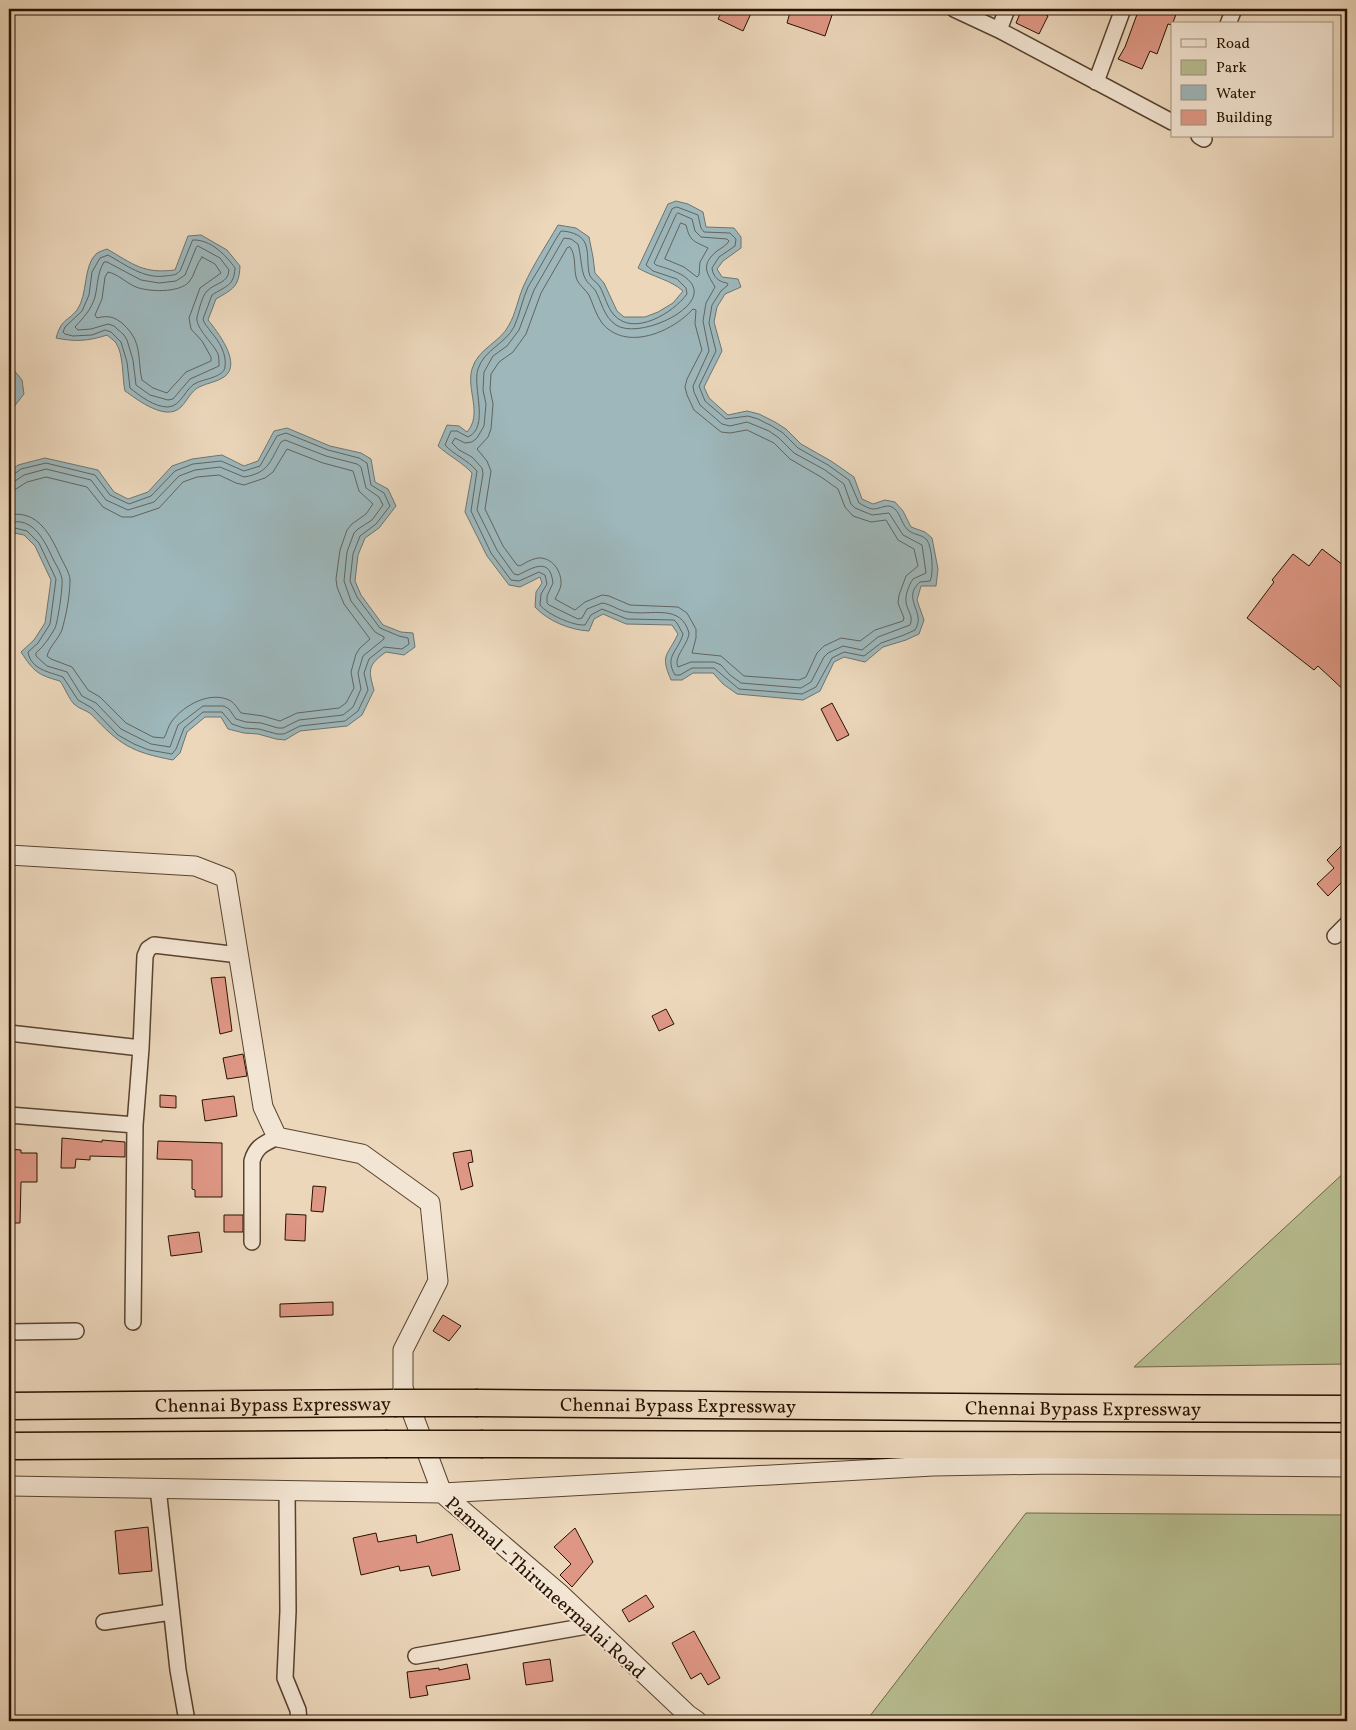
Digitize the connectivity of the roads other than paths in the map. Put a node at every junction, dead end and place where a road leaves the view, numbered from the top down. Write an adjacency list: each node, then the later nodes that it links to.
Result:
1 (954, 9): 6 (street)
2 (1007, 9): 6 (street)
3 (1123, 9): 7 (street)
4 (1234, 9): 5 (street)
5 (1229, 22)
6 (999, 30): 7 (street)
7 (1096, 82): 8 (street)
8 (1171, 121)
9 (9, 856): 12 (street)
10 (1347, 924): 11 (street)
11 (1335, 936)
12 (239, 955): 14 (street); 17 (street)
13 (9, 1033): 14 (street)
14 (141, 1048): 16 (street)
15 (9, 1115): 16 (street)
16 (135, 1125): 19 (street)
17 (277, 1137): 18 (street); 32 (street, Pammal - Thiruneermalai Road)
18 (252, 1242)
19 (133, 1322)
20 (76, 1331): 21 (street)
21 (9, 1332)
22 (9, 1406): 23 (highway, Chennai Bypass Expressway, bridge)
23 (1347, 1409)
24 (9, 1446): 27 (highway, Chennai Bypass Expressway, bridge)
25 (1347, 1446): 26 (highway, Chennai Bypass Expressway)
26 (1059, 1455): 27 (highway, Chennai Bypass Expressway); 28 (street)
27 (935, 1456): 32 (street)
28 (1347, 1467)
29 (9, 1486): 30 (street)
30 (158, 1488): 31 (street); 33 (street)
31 (287, 1491): 32 (street); 38 (street)
32 (442, 1493): 35 (street, Pammal - Thiruneermalai Road)
33 (171, 1612): 34 (street); 37 (street)
34 (104, 1622)
35 (593, 1625): 36 (street); 39 (street, Pammal - Thiruneermalai Road)
36 (416, 1656)
37 (187, 1721)
38 (299, 1721)
39 (697, 1721)

